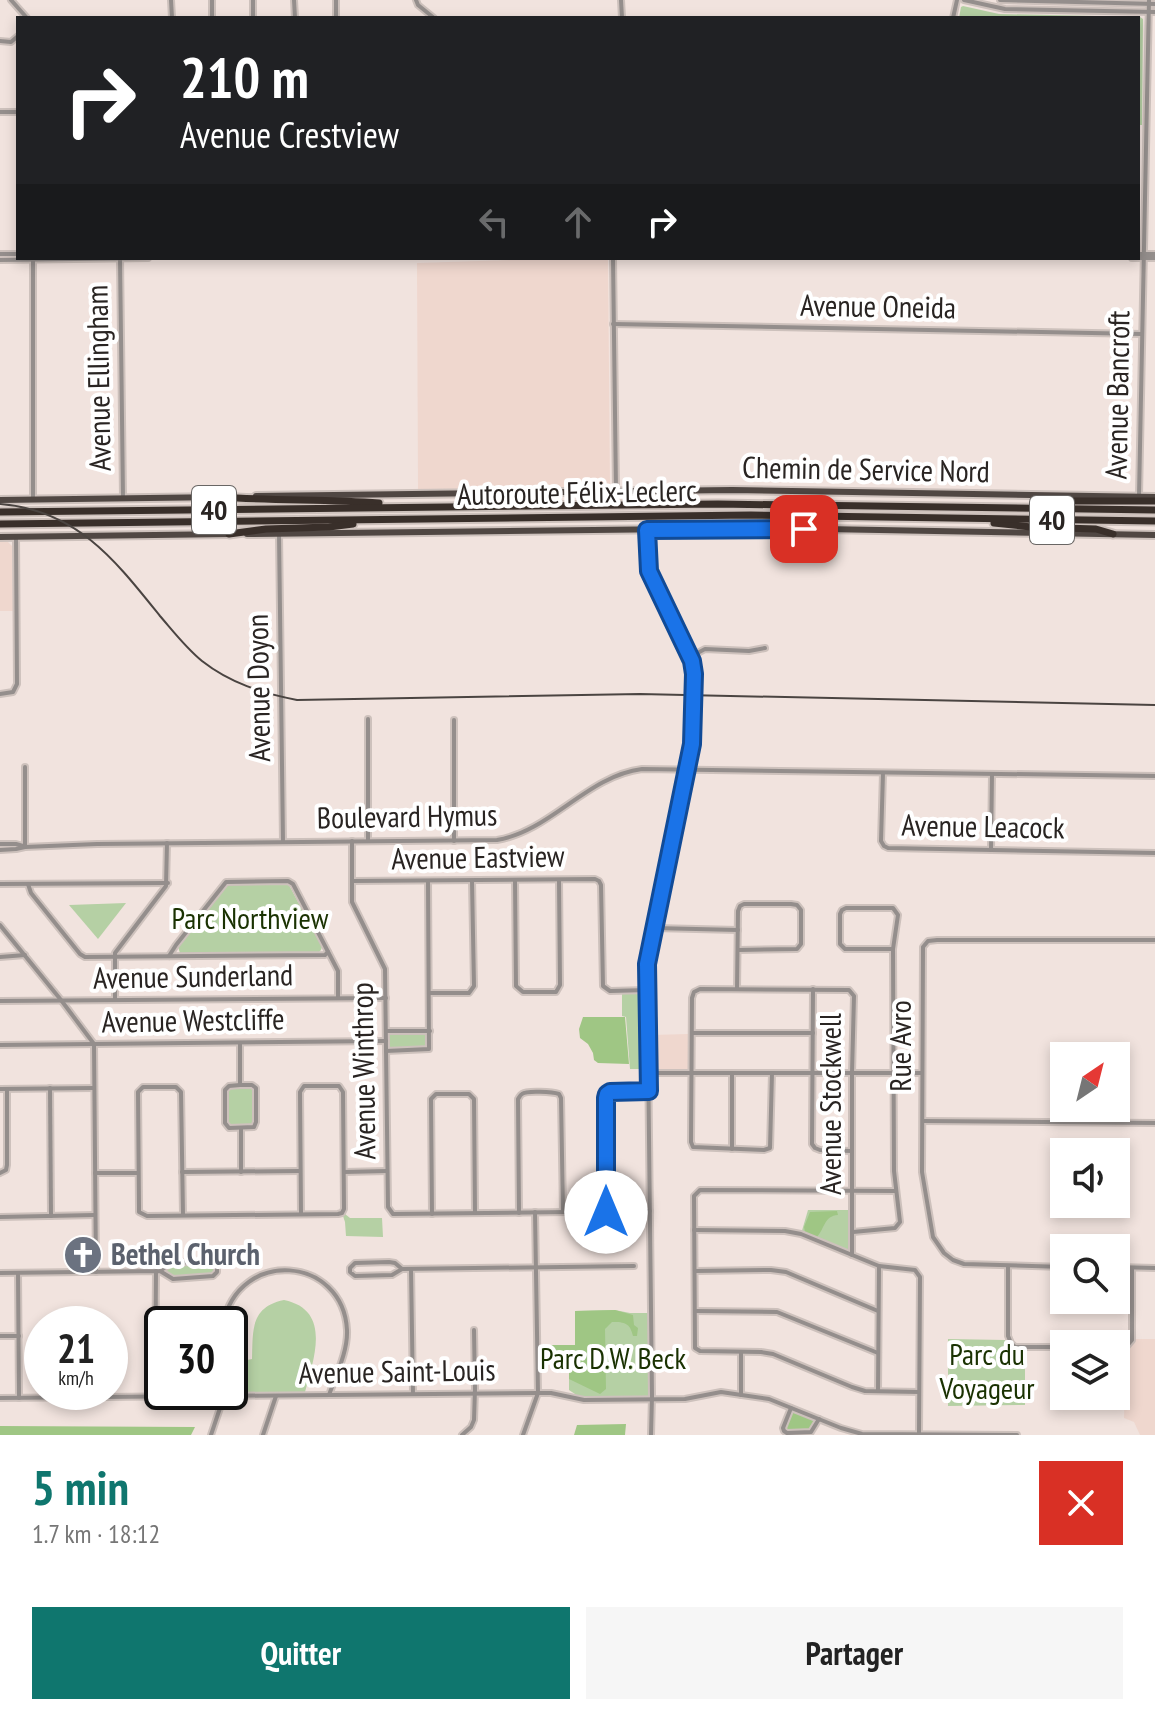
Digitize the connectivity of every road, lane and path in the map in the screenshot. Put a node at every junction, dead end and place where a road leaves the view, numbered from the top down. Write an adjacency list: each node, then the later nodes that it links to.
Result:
1 (11, 0): 7 (street)
2 (416, 0): 8 (street)
3 (964, 0): 6 (street)
4 (1000, 0): 5 (street)
5 (1151, 3): 6 (street, Avenue Bancroft)
6 (1152, 12): 9 (street, Avenue Bancroft)
7 (25, 16)
8 (426, 16)
9 (1142, 255): 10 (street); 15 (street, Avenue Bancroft)
10 (1155, 256)
11 (33, 260): 20 (street)
12 (120, 260): 19 (street, Avenue Ellingham)
13 (613, 260): 14 (street)
14 (613, 324): 15 (street, Avenue Oneida); 16 (street)
15 (1142, 334): 17 (street, Avenue Bancroft)
16 (616, 491): 17 (main road, Chemin de Service Nord); 18 (main road, Chemin de Service Nord)
17 (1139, 496): 21 (main road, Chemin de Service Nord)
18 (222, 497): 19 (main road, Chemin de Service Nord); 23 (highway)
19 (123, 498): 20 (main road, Chemin de Service Nord)
20 (33, 499): 22 (main road, Chemin de Service Nord)
21 (1155, 499): 24 (highway)
22 (0, 500)
23 (428, 507): 24 (highway, Autoroute Félix-Leclerc / 40); 26 (highway, Autoroute Félix-Leclerc / 40)
24 (994, 507): 25 (highway, Autoroute Félix-Leclerc / 40)
25 (1155, 510)
26 (0, 512)
27 (948, 518): 28 (highway, Autoroute Félix-Leclerc / 40); 29 (highway, Autoroute Félix-Leclerc / 40); 34 (highway)
28 (391, 519): 30 (highway, Autoroute Félix-Leclerc / 40); 32 (highway)
29 (1155, 521)
30 (0, 524)
31 (647, 530): 33 (main road); 34 (main road); 39 (street)
32 (229, 534): 33 (main road); 36 (main road)
33 (279, 534): 51 (street, Avenue Doyon)
34 (1113, 534): 35 (main road)
35 (1155, 535)
36 (16, 536): 37 (main road); 40 (street)
37 (0, 537)
38 (765, 648): 39 (street)
39 (690, 657): 44 (street)
40 (0, 694)
41 (368, 719): 49 (street)
42 (454, 720): 50 (street)
43 (25, 767): 54 (street)
44 (687, 769): 45 (street, Boulevard Hymus); 50 (street, Boulevard Hymus); 66 (street)
45 (883, 772): 46 (street, Boulevard Hymus); 55 (street, Avenue Leacock)
46 (992, 774): 47 (street, Boulevard Hymus); 55 (street)
47 (1155, 776)
48 (352, 841): 49 (street, Boulevard Hymus); 51 (street, Boulevard Hymus); 59 (street, Avenue Winthrop)
49 (368, 841): 50 (street, Boulevard Hymus)
50 (454, 841)
51 (283, 842): 52 (street, Boulevard Hymus)
52 (167, 843): 54 (street, Boulevard Hymus); 62 (street)
53 (0, 847): 54 (street, Boulevard Hymus)
54 (25, 847)
55 (991, 850): 56 (street, Avenue Leacock)
56 (1155, 853)
57 (559, 879): 58 (street, Avenue Eastview); 58 (street); 78 (street, Avenue Eastview)
58 (515, 880): 61 (street, Avenue Eastview)
59 (352, 881): 60 (street, Avenue Eastview); 81 (street, Avenue Winthrop)
60 (428, 881): 61 (street, Avenue Eastview); 79 (street)
61 (472, 881): 79 (street)
62 (168, 883): 64 (street); 73 (street)
63 (0, 884): 64 (street)
64 (28, 884): 73 (street)
65 (0, 925): 72 (street)
66 (654, 928): 67 (street); 78 (street)
67 (738, 930): 70 (street); 70 (street)
68 (1155, 940): 99 (street, Rue Avro)
69 (893, 949): 69 (street); 101 (street)
70 (738, 950): 76 (street)
71 (328, 952): 74 (street); 74 (street); 80 (street)
72 (25, 955): 75 (street); 83 (street)
73 (115, 956): 74 (street); 82 (street)
74 (169, 956)
75 (0, 957)
76 (737, 989): 77 (street); 87 (street)
77 (813, 989): 88 (street); 98 (street, Avenue Stockwell)
78 (648, 990): 94 (street)
79 (429, 993): 86 (street)
80 (338, 997): 81 (street, Avenue Sunderland); 82 (street, Avenue Sunderland)
81 (386, 998): 85 (street, Avenue Winthrop)
82 (115, 999): 83 (street, Avenue Sunderland)
83 (61, 1000): 84 (street, Avenue Sunderland); 91 (street)
84 (0, 1001)
85 (386, 1031): 86 (street); 89 (street, Avenue Winthrop)
86 (430, 1031): 93 (street)
87 (692, 1033): 88 (street); 95 (street)
88 (813, 1033): 100 (street)
89 (386, 1041): 90 (street, Avenue Westcliffe); 93 (street, Avenue Winthrop)
90 (240, 1043): 91 (street, Avenue Westcliffe); 102 (street)
91 (94, 1044): 92 (street, Avenue Westcliffe); 104 (street)
92 (0, 1045)
93 (386, 1051): 113 (street, Avenue Winthrop)
94 (649, 1073): 95 (street); 106 (street)
95 (692, 1073): 96 (street); 110 (street)
96 (732, 1073): 97 (street); 110 (street)
97 (772, 1073): 100 (street); 110 (street)
98 (852, 1073): 100 (street); 101 (street); 111 (street, Avenue Stockwell)
99 (922, 1073): 101 (street); 107 (street, Rue Avro)
100 (813, 1074): 111 (street)
101 (893, 1074): 121 (street)
102 (240, 1085): 109 (street); 109 (street)
103 (50, 1088): 104 (street); 105 (street); 132 (street)
104 (94, 1088): 118 (street)
105 (3, 1089): 117 (street)
106 (649, 1091): 122 (street); 125 (street)
107 (923, 1121): 108 (street); 140 (street, Rue Avro)
108 (1155, 1123)
109 (241, 1128): 115 (street)
110 (732, 1149)
111 (851, 1151): 120 (street, Avenue Stockwell)
112 (300, 1171): 115 (street); 116 (street); 128 (street)
113 (387, 1171): 116 (street); 129 (street, Avenue Winthrop)
114 (182, 1172): 115 (street); 119 (street); 131 (street)
115 (241, 1172)
116 (344, 1172): 128 (street)
117 (0, 1173)
118 (95, 1173): 119 (street); 130 (street)
119 (138, 1173): 131 (street)
120 (853, 1191): 121 (street); 134 (street); 135 (street, Avenue Stockwell)
121 (896, 1191): 135 (street)
122 (650, 1211): 125 (street); 174 (street)
123 (535, 1212): 124 (street); 127 (street); 139 (street)
124 (563, 1212): 125 (street); 127 (street)
125 (606, 1212)
126 (475, 1213): 127 (street); 129 (street); 129 (street)
127 (519, 1213)
128 (301, 1214): 131 (street)
129 (432, 1214)
130 (95, 1215): 132 (street); 148 (street)
131 (183, 1215)
132 (51, 1216): 133 (street)
133 (0, 1217)
134 (694, 1230): 136 (street); 147 (street)
135 (853, 1232): 136 (street, Avenue Stockwell)
136 (852, 1255): 138 (street)
137 (634, 1266): 139 (street)
138 (879, 1266): 154 (street); 163 (street)
139 (536, 1267): 145 (street); 165 (street)
140 (1008, 1267): 141 (street, Rue Avro); 159 (street)
141 (1050, 1267)
142 (1132, 1268): 143 (street); 158 (street)
143 (1155, 1268)
144 (402, 1269): 144 (street); 145 (street)
145 (411, 1269): 166 (street)
146 (158, 1271): 146 (street); 148 (street); 151 (street)
147 (695, 1271): 153 (street); 154 (street)
148 (96, 1272): 150 (street)
149 (0, 1273): 150 (street)
150 (18, 1273): 157 (street)
151 (157, 1306)
152 (229, 1306): 168 (street)
153 (695, 1311): 160 (street); 161 (street)
154 (878, 1311): 161 (street)
155 (474, 1330): 164 (street)
156 (0, 1336): 157 (street)
157 (19, 1336): 172 (street)
158 (1130, 1342)
159 (1050, 1347)
160 (741, 1352): 162 (street); 169 (street)
161 (878, 1353): 162 (street)
162 (878, 1391): 163 (street)
163 (919, 1392): 178 (street)
164 (474, 1393): 165 (street, Avenue Saint-Louis); 166 (street, Avenue Saint-Louis); 181 (street)
165 (538, 1393): 174 (street, Avenue Saint-Louis); 182 (street)
166 (413, 1394): 168 (street, Avenue Saint-Louis)
167 (248, 1395): 170 (street, Avenue Saint-Louis)
168 (329, 1395): 170 (street, Avenue Saint-Louis)
169 (741, 1395): 174 (street, Avenue Saint-Louis); 175 (street, Avenue Saint-Louis)
170 (276, 1396): 180 (street)
171 (0, 1398): 172 (street, Avenue Saint-Louis)
172 (19, 1398): 173 (street, Avenue Saint-Louis)
173 (24, 1398)
174 (652, 1399): 183 (street)
175 (791, 1408): 177 (street, Avenue Saint-Louis); 177 (street)
176 (219, 1410): 179 (street)
177 (819, 1419): 178 (street, Avenue Saint-Louis)
178 (919, 1434): 184 (street, Avenue Saint-Louis)
179 (211, 1435)
180 (263, 1435)
181 (462, 1435)
182 (523, 1435)
183 (651, 1435)
184 (1017, 1435)

